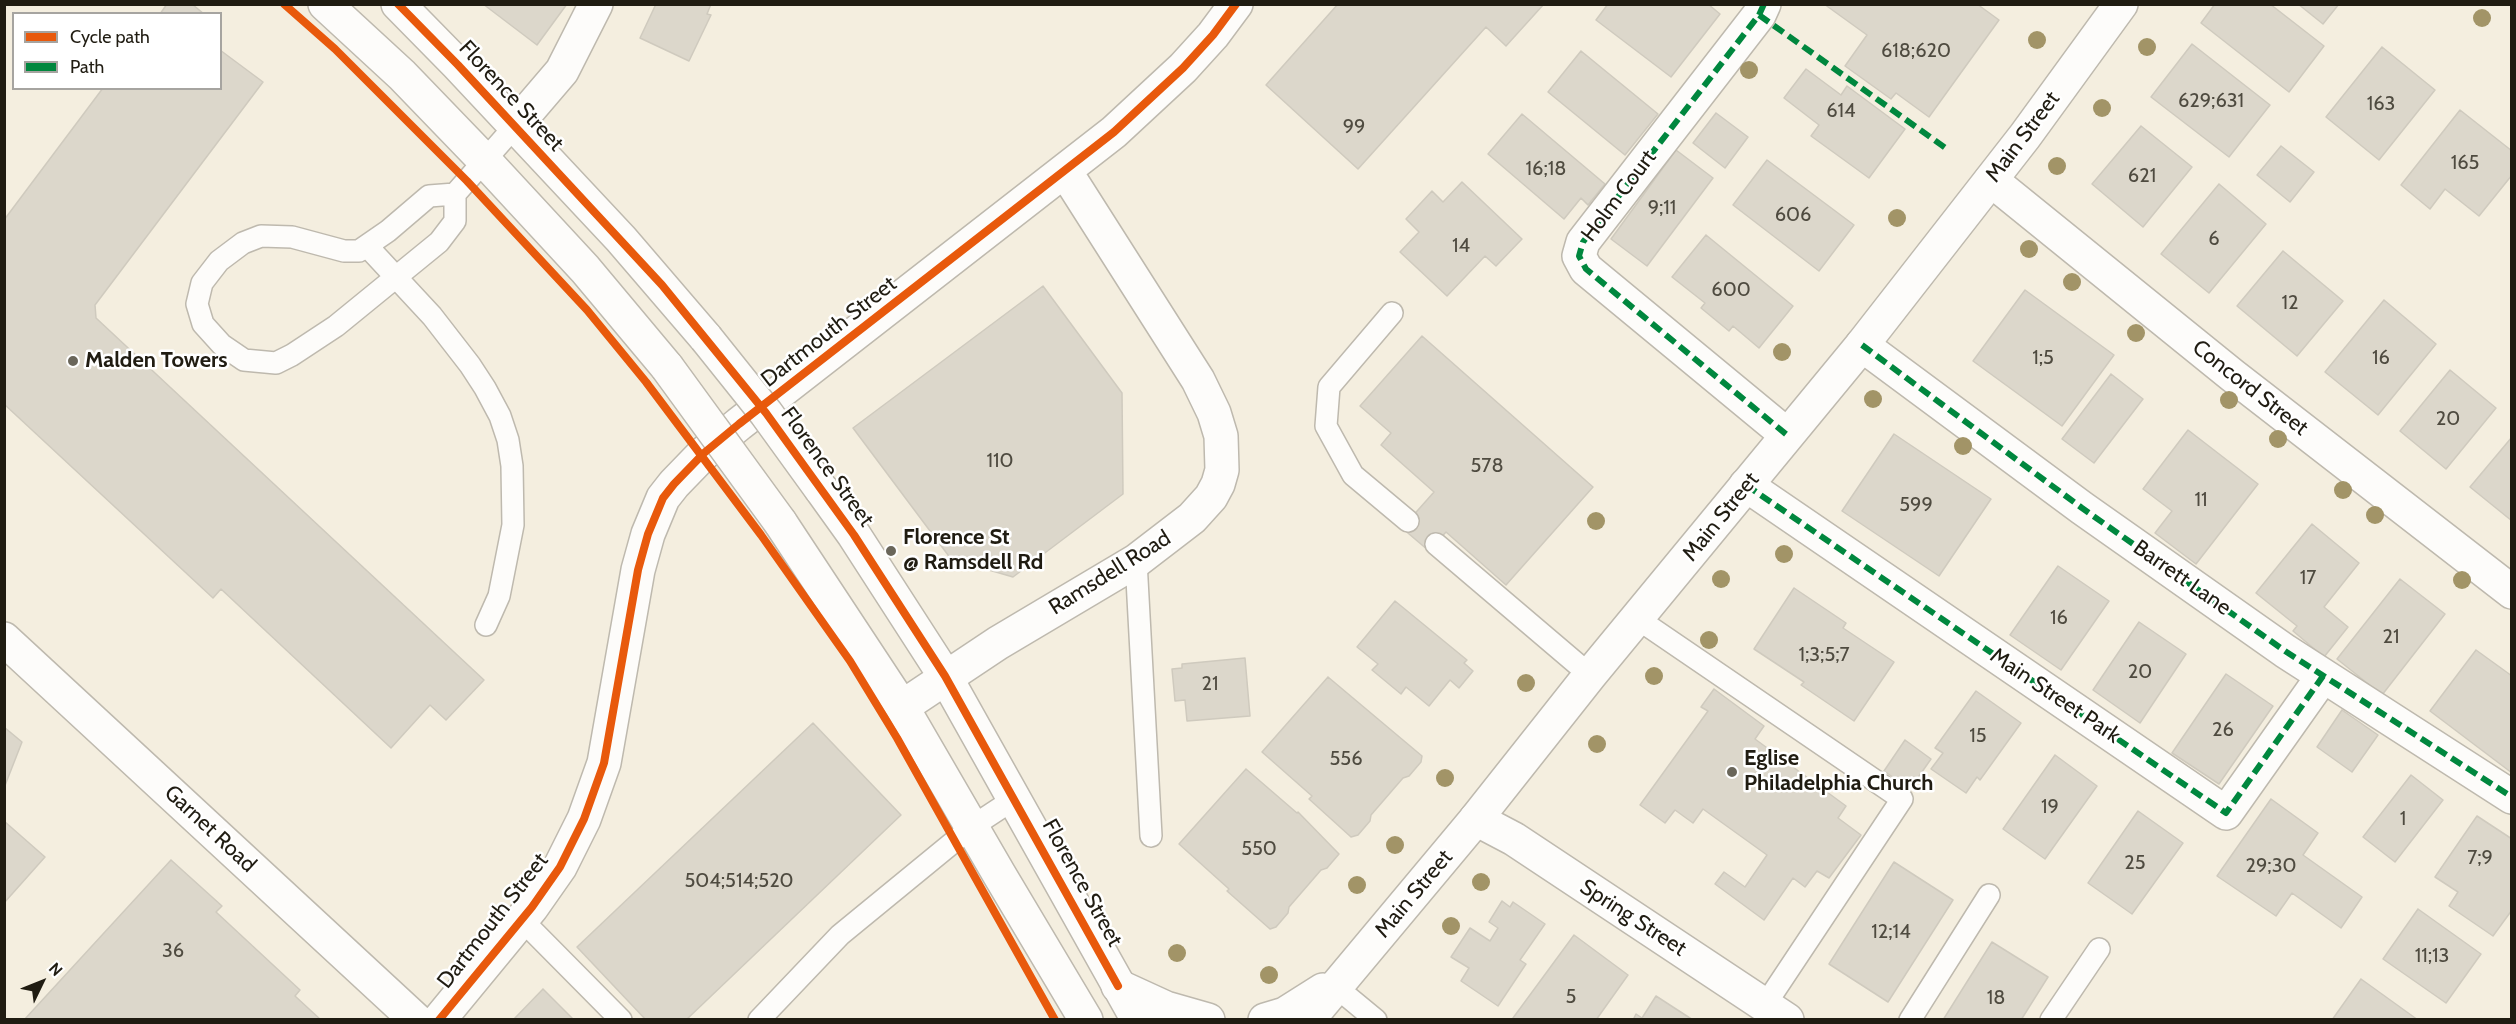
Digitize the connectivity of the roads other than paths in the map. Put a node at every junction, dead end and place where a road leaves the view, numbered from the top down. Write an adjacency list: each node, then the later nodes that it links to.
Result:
1 (325, 4): 8 (street)
2 (398, 4): 7 (street, Florence Street)
3 (596, 4): 7 (street)
4 (1236, 4): 9 (street, Dartmouth Street)
5 (1764, 4): 16 (street, Holm Court)
6 (2121, 4): 10 (street, Main Street)
7 (515, 126): 8 (lane); 26 (street, Florence Street, bridge)
8 (485, 161): 11 (lane); 28 (street, bridge)
9 (1065, 171): 20 (street, Ramsdell Road); 35 (street, Dartmouth Street)
10 (1991, 180): 15 (street, Main Street); 21 (street, Concord Street)
11 (455, 194): 12 (lane); 13 (lane)
12 (367, 246): 13 (lane); 13 (lane)
13 (397, 277): 23 (lane)
14 (1392, 313): 18 (lane)
15 (1862, 345): 16 (street, Main Street); 27 (street, Barrett Lane)
16 (1787, 435): 17 (street, Main Street)
17 (1746, 485): 22 (street, Main Street); 27 (street, Main Street Park)
18 (1408, 521)
19 (1436, 544): 25 (lane)
20 (1136, 561): 26 (street, Ramsdell Road); 33 (lane)
21 (2511, 592)
22 (1638, 619): 25 (street, Main Street); 40 (lane)
23 (486, 626)
24 (4, 639): 41 (street, Garnet Road)
25 (1590, 675): 31 (street, Main Street)
26 (945, 676): 28 (street, Ramsdell Road); 30 (street, Florence Street)
27 (2324, 676): 29 (street, Barrett Lane)
28 (903, 707): 32 (street)
29 (2511, 797)
30 (1014, 799): 32 (lane); 38 (street, Florence Street)
31 (1476, 819): 37 (street, Main Street); 40 (street, Spring Street)
32 (973, 826): 44 (lane); 45 (street)
33 (1151, 836)
34 (1989, 895): 51 (lane)
35 (522, 920): 42 (street, Dartmouth Street); 43 (lane)
36 (2099, 950): 52 (lane)
37 (1357, 963): 39 (street, Main Street); 48 (street)
38 (1118, 986): 46 (street, Florence Street); 47 (street)
39 (1336, 987): 49 (street, Main Street); 50 (lane)
40 (1777, 1012)
41 (416, 1020)
42 (440, 1020)
43 (621, 1020)
44 (759, 1020)
45 (1086, 1020)
46 (1138, 1020)
47 (1208, 1020)
48 (1265, 1020)
49 (1308, 1020)
50 (1376, 1020)
51 (1910, 1020)
52 (2051, 1020)

